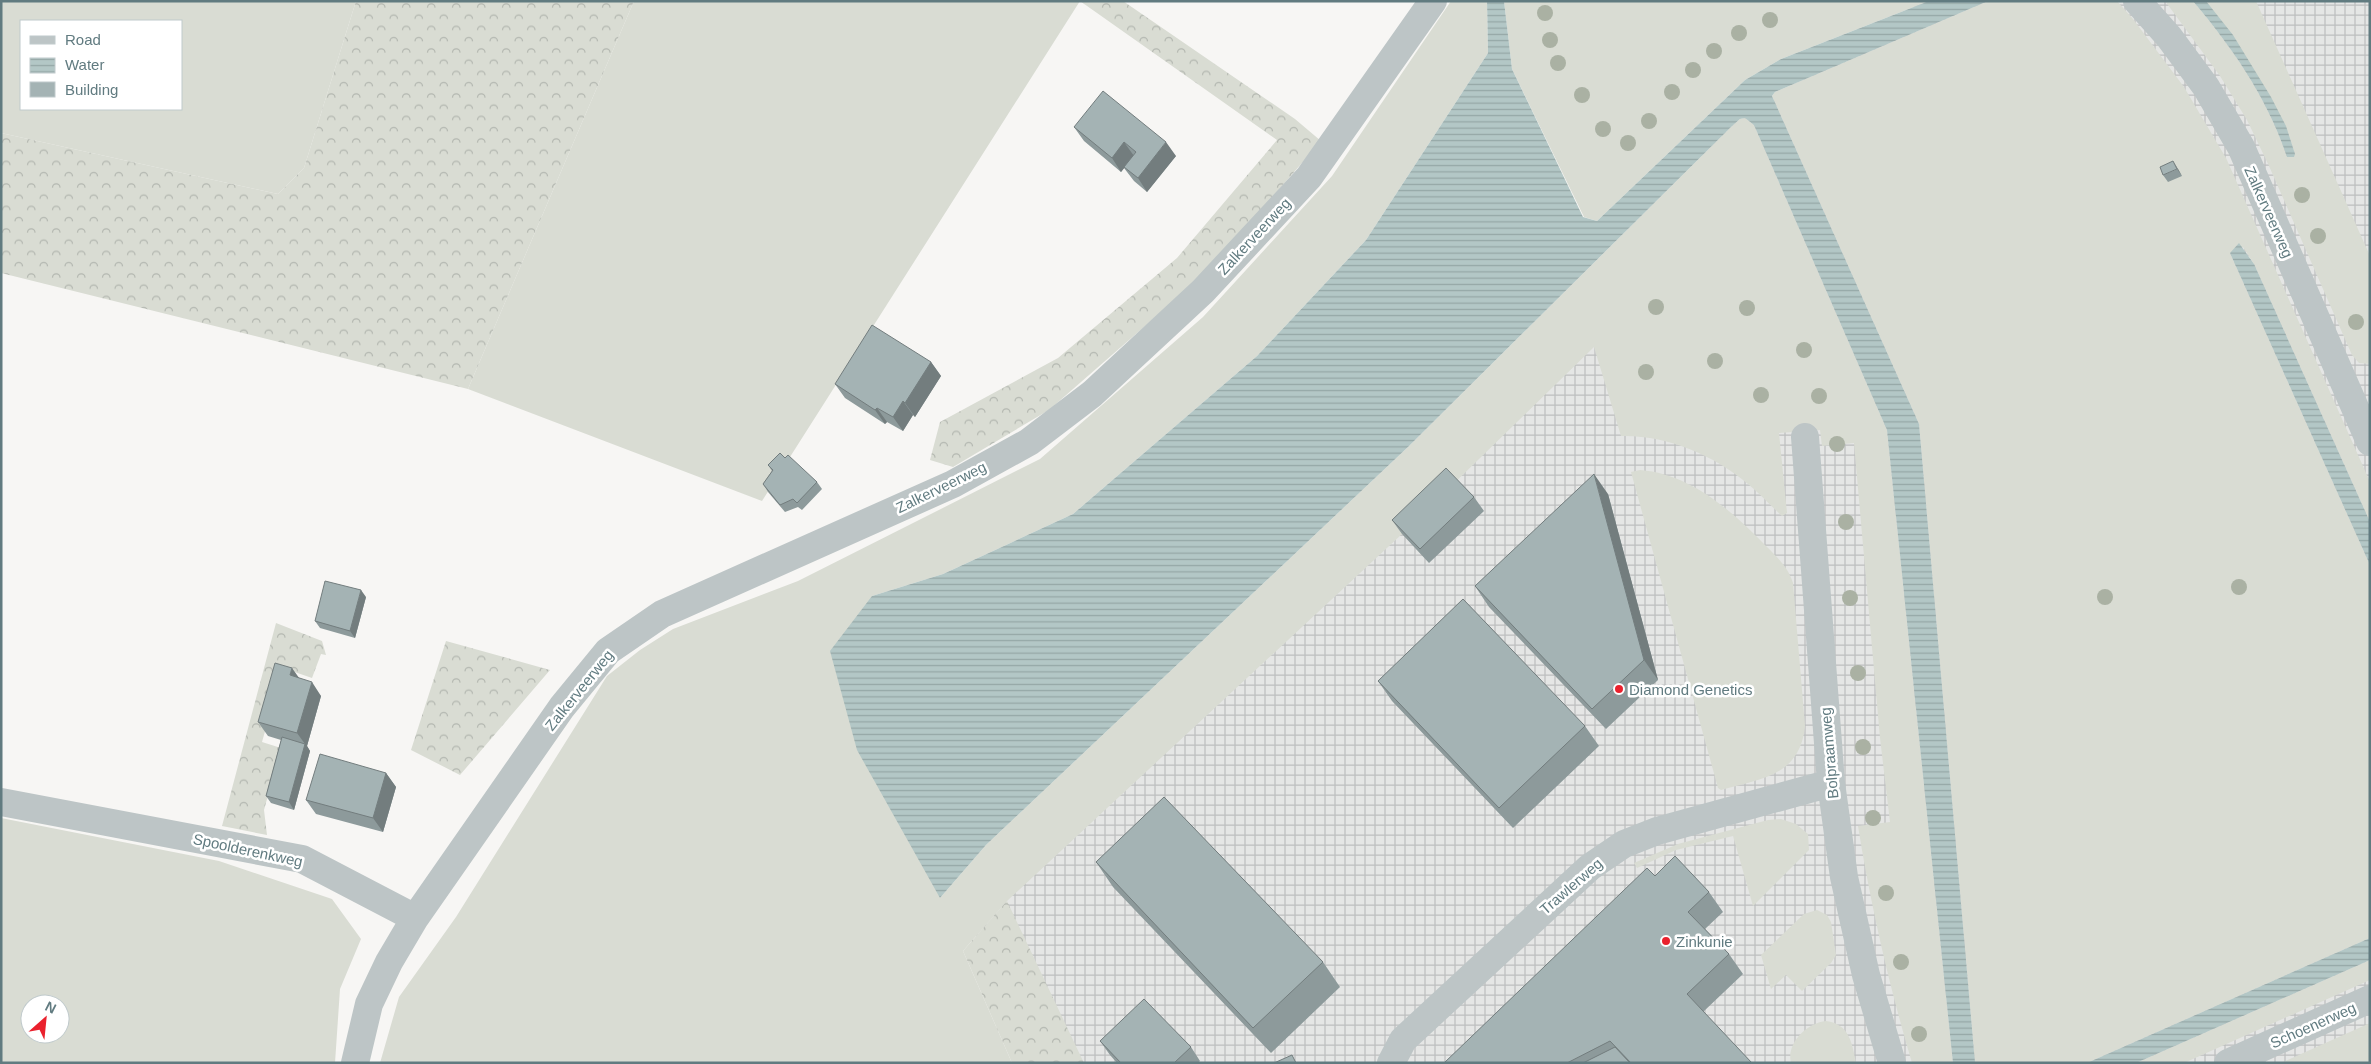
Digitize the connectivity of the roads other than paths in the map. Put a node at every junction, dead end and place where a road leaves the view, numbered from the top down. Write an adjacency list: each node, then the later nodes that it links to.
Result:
1 (1433, 1): 7 (street, Zalkerveerweg)
2 (2137, 1): 4 (street, Zalkerveerweg)
3 (1805, 437): 5 (street, Bolpraamweg)
4 (2370, 442)
5 (1831, 783): 10 (street, Trawlerweg); 11 (street, Bolpraamweg)
6 (1, 802): 7 (street, Spoolderenkweg)
7 (415, 918): 9 (street)
8 (2370, 999): 12 (street, Schoenerweg)
9 (355, 1063)
10 (1391, 1063)
11 (1892, 1063)
12 (2228, 1063)

